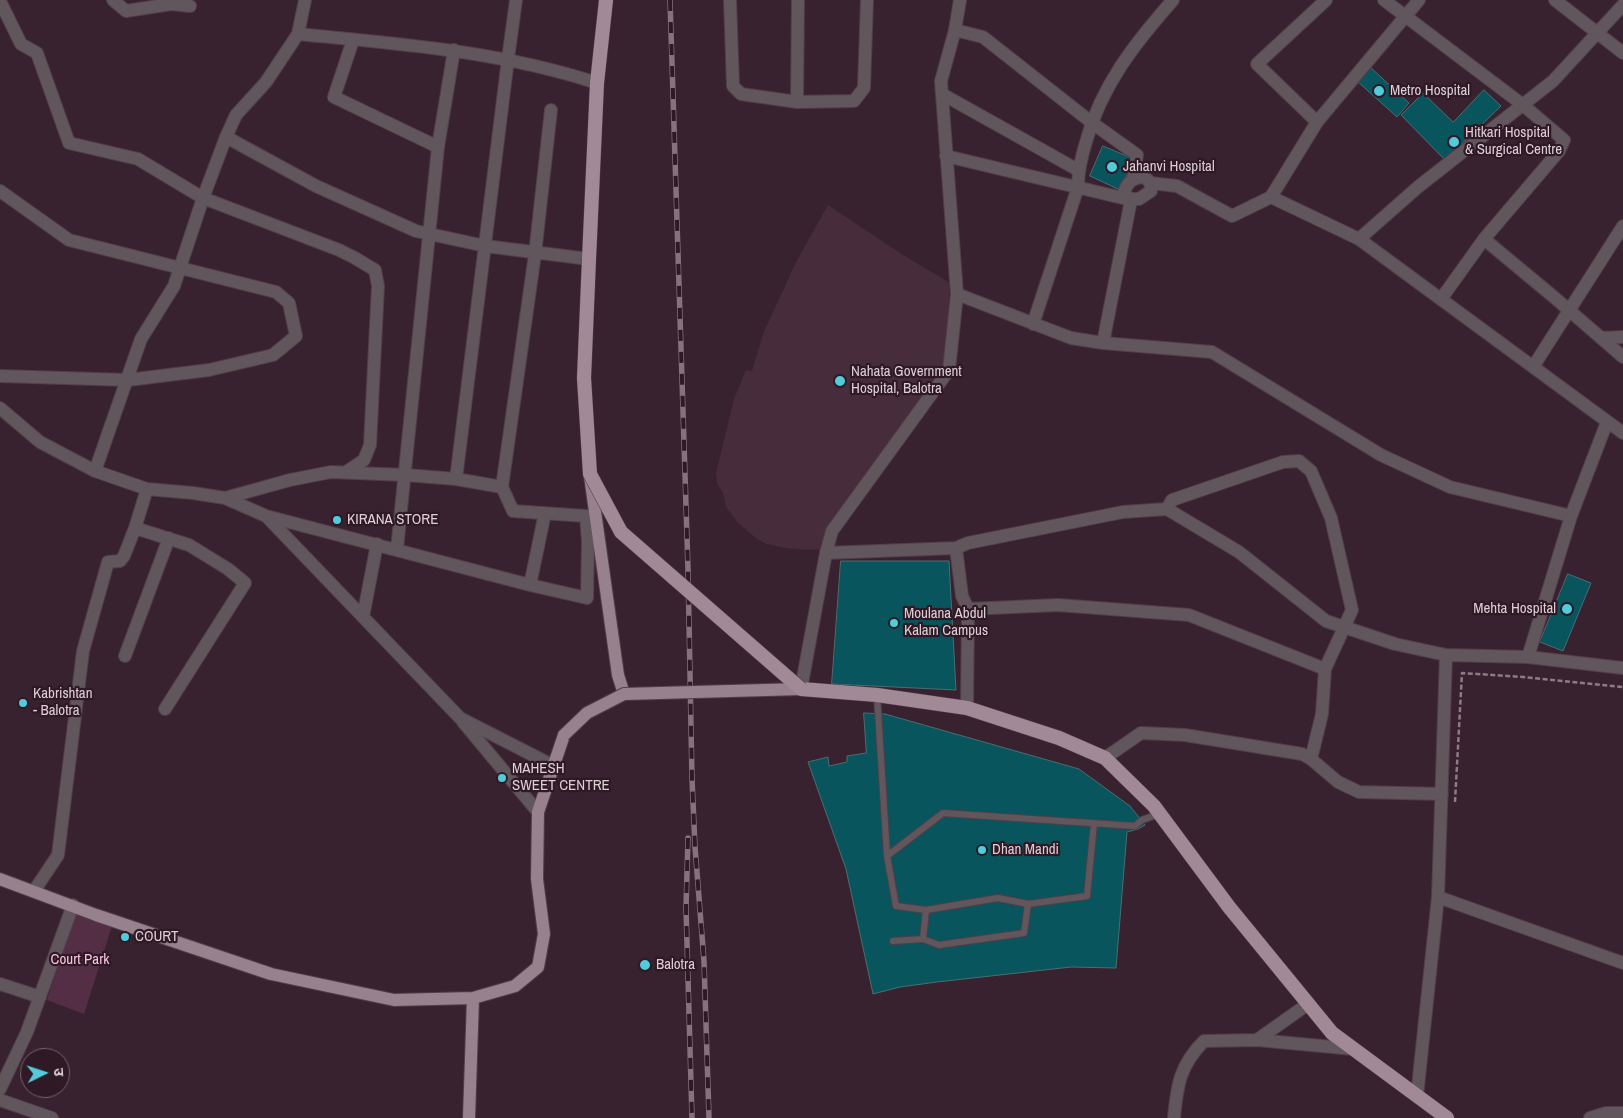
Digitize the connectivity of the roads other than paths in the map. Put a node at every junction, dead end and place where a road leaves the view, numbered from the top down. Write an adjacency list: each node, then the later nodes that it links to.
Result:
1 (113, 0): 16 (street)
2 (305, 0): 20 (street)
3 (516, 0): 24 (street)
4 (606, 0): 25 (highway)
5 (730, 0): 27 (street)
6 (798, 0): 27 (street)
7 (867, 0): 27 (street)
8 (960, 0): 18 (street)
9 (1173, 0): 30 (street)
10 (1326, 0): 31 (street)
11 (1384, 0): 17 (street)
12 (1419, 0): 17 (street)
13 (1555, 0): 19 (street)
14 (0, 1): 41 (street)
15 (1623, 5): 19 (street)
16 (190, 6)
17 (1406, 17): 28 (street); 31 (street)
18 (955, 30): 26 (street); 30 (street)
19 (1598, 33): 23 (street); 28 (street)
20 (298, 34): 21 (street); 32 (street)
21 (353, 40): 22 (street); 33 (street)
22 (454, 50): 24 (street); 33 (street)
23 (1623, 53)
24 (508, 59): 25 (street); 47 (street)
25 (597, 83): 49 (highway)
26 (942, 94): 34 (street); 35 (street)
27 (796, 102)
28 (1523, 104): 45 (street); 46 (street)
29 (551, 110): 48 (street)
30 (1091, 122): 35 (street); 36 (street)
31 (1317, 122): 40 (street)
32 (226, 137): 41 (street); 44 (street)
33 (438, 147): 44 (street)
34 (946, 156): 38 (street); 51 (street)
35 (1078, 170): 38 (street)
36 (1134, 179): 37 (street); 42 (street)
37 (1150, 182): 40 (street); 42 (street)
38 (1078, 187): 42 (street); 54 (street)
39 (0, 192): 50 (street)
40 (1271, 197): 45 (street)
41 (203, 198): 50 (street); 66 (street)
42 (1131, 200): 57 (street)
43 (1623, 226): 53 (street)
44 (430, 234): 47 (street); 68 (street)
45 (1359, 239): 52 (street)
46 (1484, 239): 52 (street); 53 (street)
47 (485, 246): 48 (street); 69 (street)
48 (535, 254): 49 (street); 70 (street)
49 (589, 259): 67 (highway, bridge)
50 (180, 268): 61 (street); 61 (street)
51 (957, 294): 54 (street); 82 (street)
52 (1441, 299): 59 (street)
53 (1569, 311): 56 (street); 59 (street)
54 (1033, 324): 57 (street)
55 (1623, 337): 56 (street)
56 (1601, 338): 58 (street)
57 (1102, 343): 76 (street)
58 (1623, 357)
59 (1533, 367): 63 (street)
60 (0, 376): 61 (street)
61 (128, 380): 65 (street)
62 (0, 408): 65 (street)
63 (1607, 422): 64 (street); 76 (street)
64 (1623, 433)
65 (95, 471): 71 (street)
66 (346, 472): 68 (street); 72 (street)
67 (590, 474): 92 (highway, bridge); 93 (main road, bridge)
68 (406, 475): 69 (street); 81 (street)
69 (456, 479): 70 (street)
70 (502, 488): 74 (street)
71 (147, 489): 72 (street); 77 (street)
72 (225, 498): 75 (street)
73 (1168, 509): 80 (street); 86 (street); 86 (street)
74 (545, 513): 83 (street); 83 (street)
75 (266, 516): 79 (street); 85 (street)
76 (1571, 516): 89 (street)
77 (135, 528): 78 (street); 107 (street)
78 (168, 538): 88 (street); 96 (street)
79 (376, 544): 81 (street); 85 (street)
80 (956, 548): 82 (street); 84 (street)
81 (397, 549): 83 (street)
82 (826, 553): 92 (street)
83 (530, 584)
84 (968, 609): 91 (street); 95 (street)
85 (363, 617): 97 (street)
86 (1344, 626): 87 (street); 91 (street)
87 (1446, 655): 89 (street); 101 (street)
88 (125, 656)
89 (1528, 657): 90 (street)
90 (1623, 668)
91 (1325, 669): 99 (street)
92 (801, 689): 93 (main road, bridge); 94 (highway)
93 (624, 694): 100 (main road, bridge)
94 (877, 695): 95 (highway); 105 (lane)
95 (967, 708): 98 (highway)
96 (165, 709)
97 (460, 718): 100 (street); 102 (street)
98 (1105, 758): 99 (street); 103 (highway)
99 (1310, 759): 101 (street)
100 (552, 765): 102 (main road)
101 (1442, 794): 108 (street)
102 (538, 812): 117 (main road)
103 (1159, 814): 104 (lane); 118 (highway)
104 (1094, 824): 105 (lane); 109 (lane)
105 (887, 856): 111 (lane)
106 (0, 879): 107 (main road)
107 (34, 892): 110 (main road)
108 (1438, 897): 114 (street); 122 (street)
109 (1028, 904): 111 (lane); 112 (lane)
110 (73, 905): 116 (street); 117 (main road)
111 (926, 910): 112 (lane)
112 (923, 939): 113 (lane)
113 (893, 941)
114 (1623, 963)
115 (0, 984): 116 (street)
116 (40, 997): 121 (street)
117 (473, 998): 126 (main road)
118 (1308, 1004): 119 (street); 120 (highway)
119 (1257, 1040): 120 (street); 127 (street)
120 (1354, 1049): 122 (highway)
121 (0, 1088)
122 (1417, 1096): 128 (highway)
123 (0, 1100): 125 (street)
124 (1623, 1113): 129 (street)
125 (52, 1118)
126 (469, 1118)
127 (1174, 1118)
128 (1447, 1118)
129 (1590, 1118)

